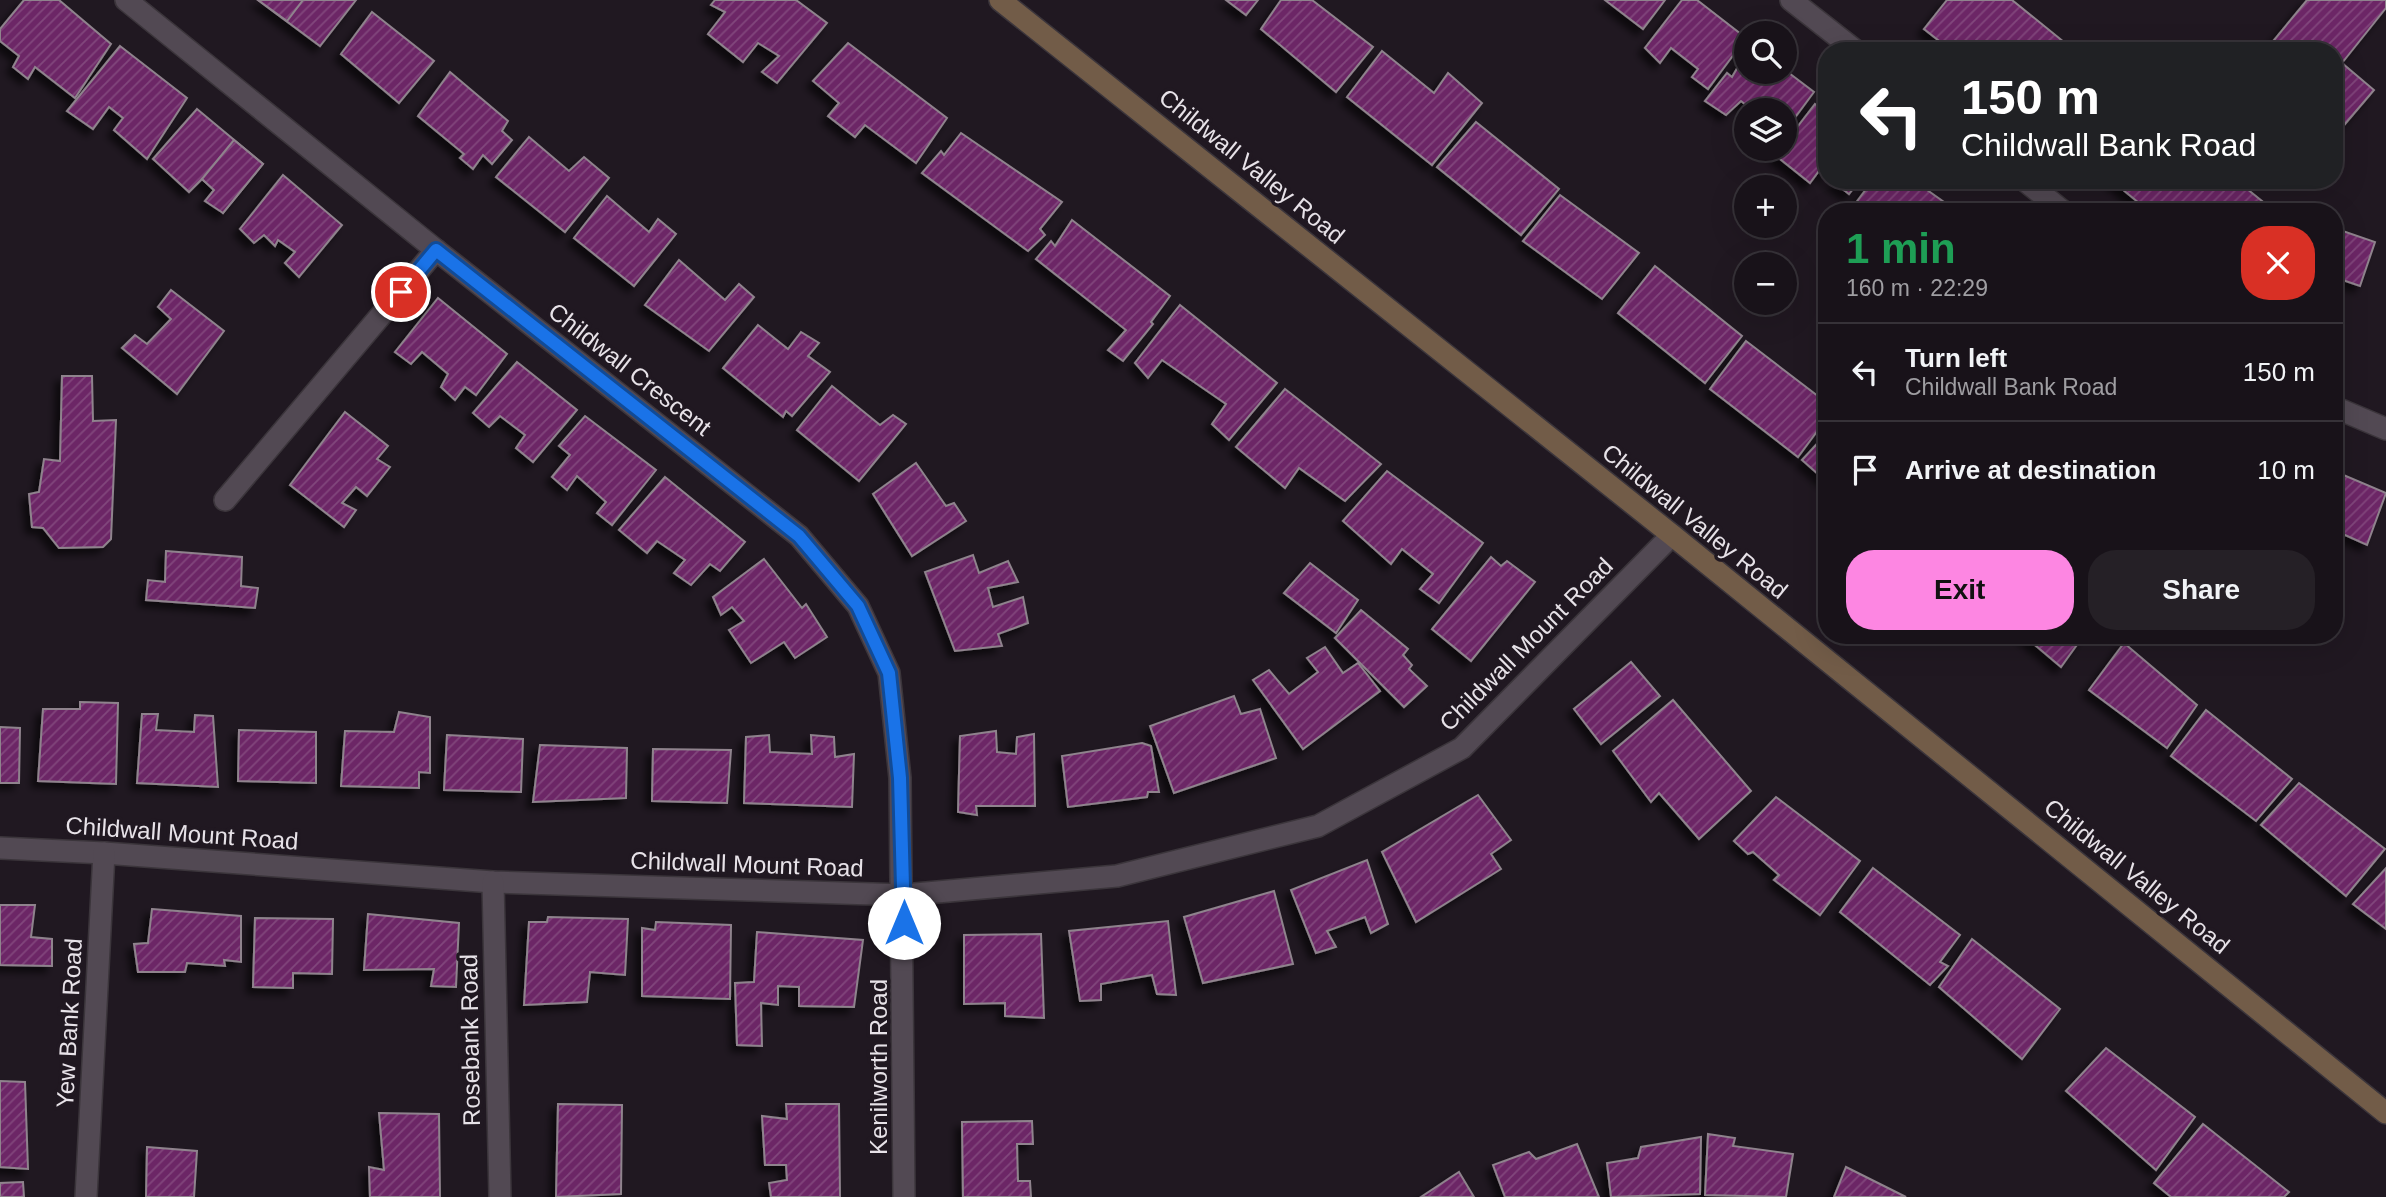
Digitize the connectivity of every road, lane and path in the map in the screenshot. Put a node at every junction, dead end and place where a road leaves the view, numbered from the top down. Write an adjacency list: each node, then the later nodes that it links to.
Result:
1 (126, 0): 7 (street, Childwall Crescent)
2 (1000, 0): 11 (main road, Childwall Valley Road)
3 (1791, 0): 4 (street)
4 (1845, 42)
5 (2035, 189): 6 (street)
6 (2053, 203)
7 (436, 250): 10 (street); 15 (street, Childwall Crescent)
8 (2343, 411): 9 (street)
9 (2386, 429)
10 (225, 500)
11 (1672, 535): 15 (street, Childwall Mount Road); 16 (main road, Childwall Valley Road)
12 (0, 848): 13 (street, Childwall Mount Road)
13 (104, 853): 14 (street, Childwall Mount Road); 17 (street, Yew Bank Road)
14 (493, 882): 15 (street, Childwall Mount Road); 18 (street, Rosebank Road)
15 (904, 895): 19 (street, Kenilworth Road)
16 (2386, 1113)
17 (86, 1197)
18 (500, 1197)
19 (904, 1197)

